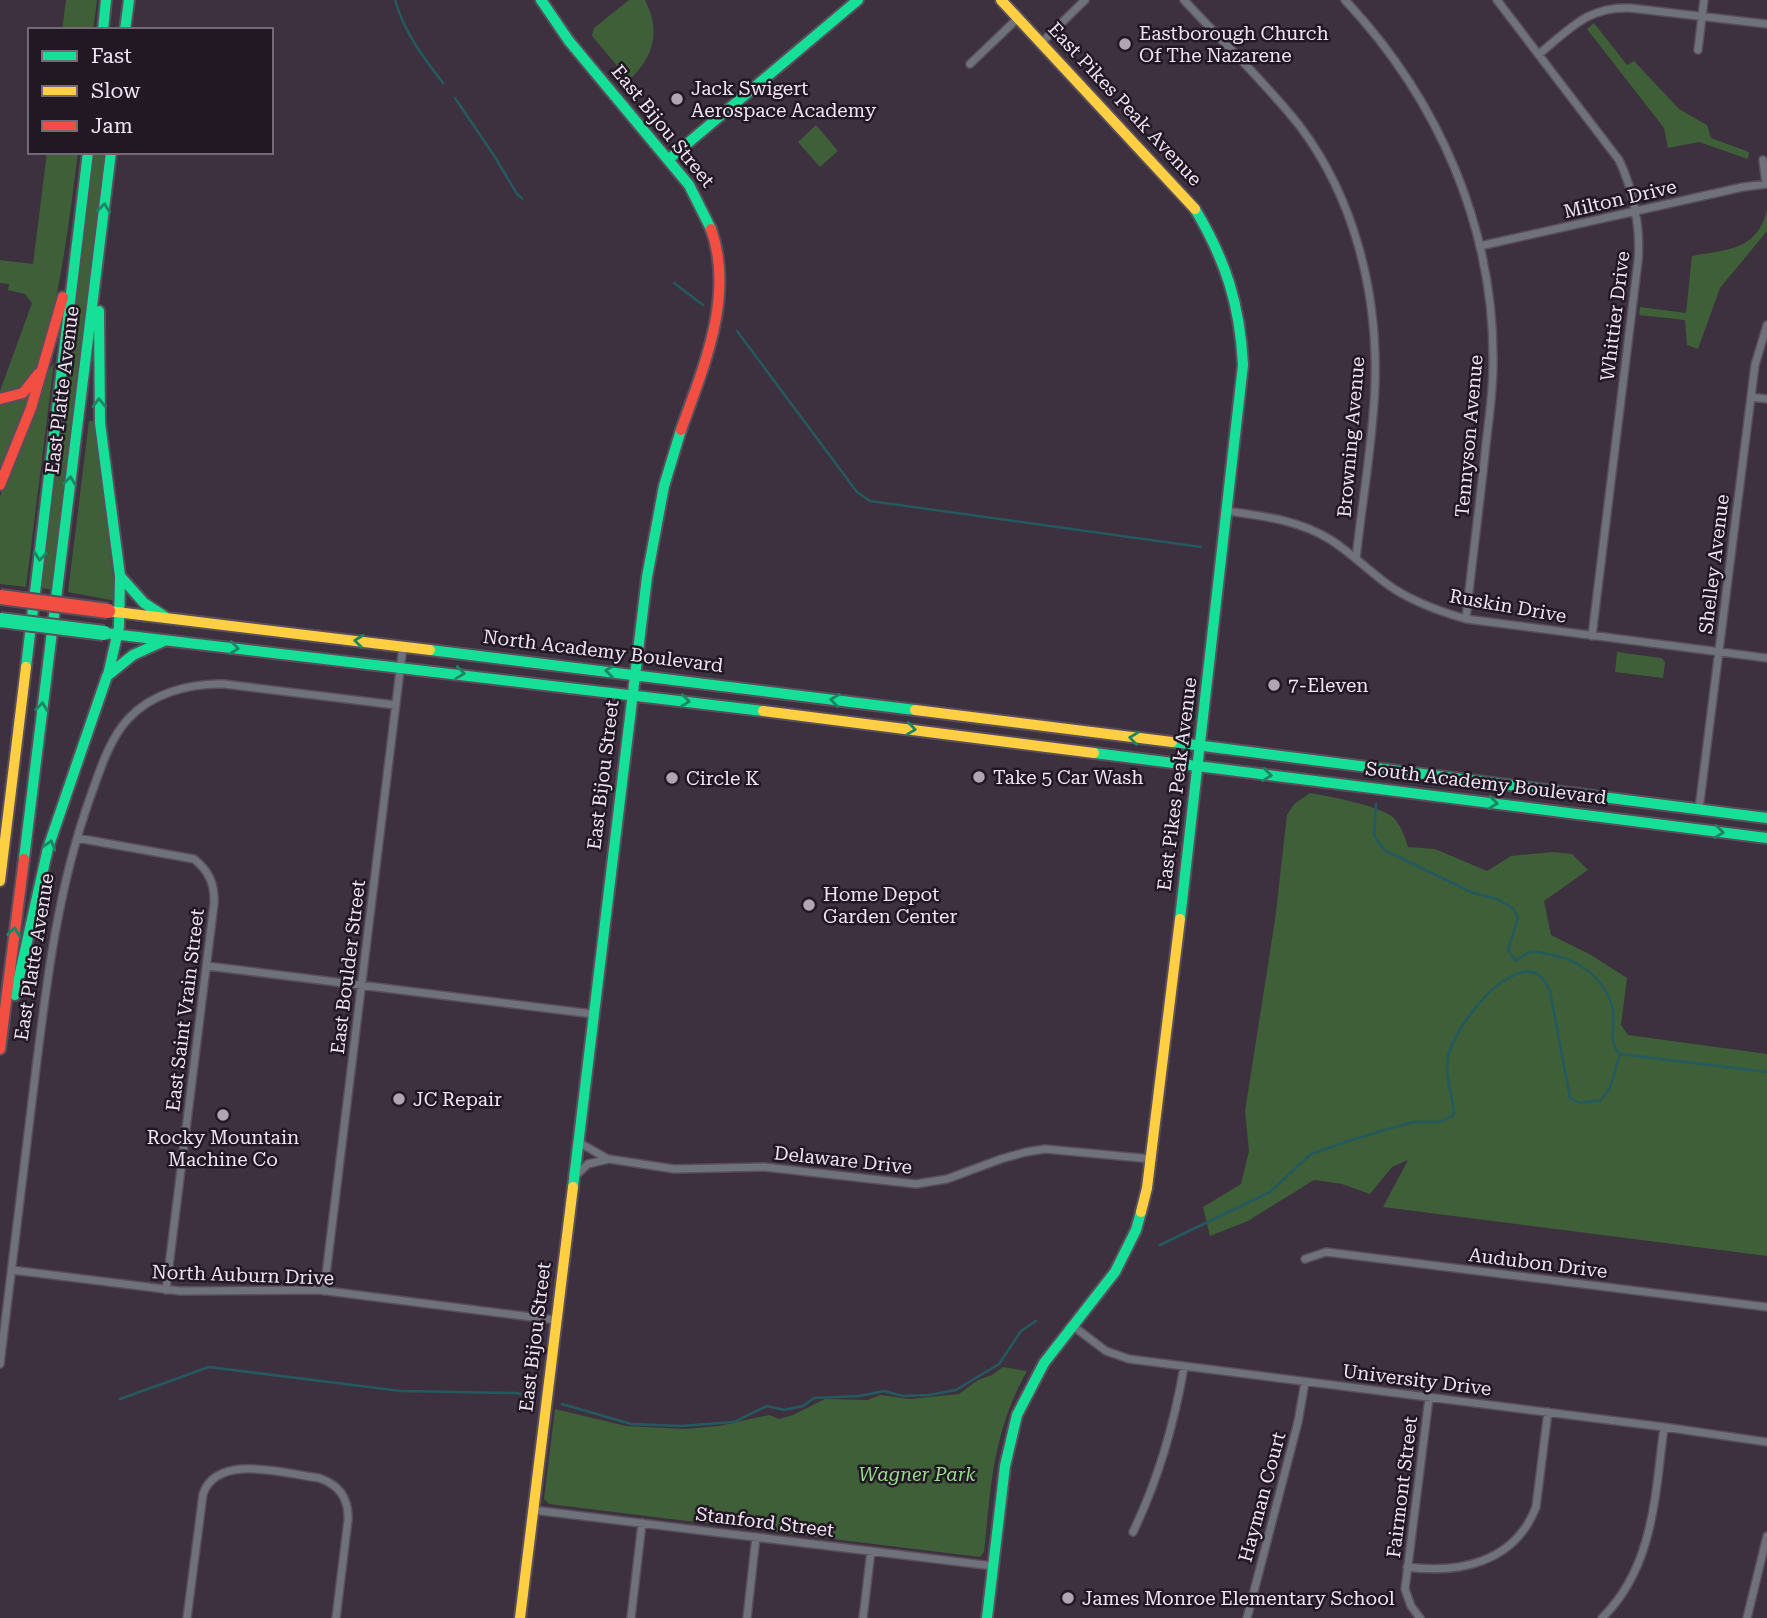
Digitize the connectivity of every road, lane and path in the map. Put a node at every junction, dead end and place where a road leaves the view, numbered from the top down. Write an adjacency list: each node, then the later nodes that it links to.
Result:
1 (106, 0): 15 (main road)
2 (129, 0): 16 (main road)
3 (541, 0): 23 (main road, East Bijou Street)
4 (858, 0): 23 (main road)
5 (1001, 0): 13 (main road, East Pikes Peak Avenue)
6 (1085, 0): 17 (street)
7 (1184, 0): 37 (street, Browning Avenue)
8 (1345, 0): 28 (street, Tennyson Avenue)
9 (1497, 0): 19 (street, Whittier Drive)
10 (1704, 0): 12 (street)
11 (1609, 4): 12 (street); 19 (street)
12 (1702, 16): 14 (street); 18 (street)
13 (1018, 18): 17 (main road, East Pikes Peak Avenue); 20 (street)
14 (1767, 24)
15 (103, 28)
16 (125, 28)
17 (1041, 43): 36 (main road, East Pikes Peak Avenue)
18 (1698, 50)
19 (1539, 54): 26 (street, Whittier Drive)
20 (970, 64)
21 (88, 154): 27 (main road, East Platte Avenue)
22 (111, 154): 29 (main road, East Platte Avenue, one-way to 22)
23 (670, 159): 51 (main road, East Bijou Street)
24 (1763, 160): 25 (street)
25 (1766, 184): 26 (street, Milton Drive)
26 (1634, 213): 28 (street, Milton Drive); 45 (street, Whittier Drive)
27 (76, 245): 31 (main road); 61 (main road, East Platte Avenue, one-way to 61)
28 (1480, 246): 42 (street, Tennyson Avenue)
29 (97, 263): 38 (main road, one-way to 29); 65 (main road, East Platte Avenue, one-way to 29)
30 (1767, 325): 32 (street, Shelley Avenue)
31 (46, 360): 34 (main road); 35 (main road)
32 (1751, 397): 33 (street); 48 (street, Shelley Avenue)
33 (1767, 399)
34 (0, 400)
35 (0, 485)
36 (1227, 511): 37 (street, Ruskin Drive); 55 (main road, East Pikes Peak Avenue)
37 (1356, 559): 42 (street, Ruskin Drive)
38 (120, 576): 40 (main road); 41 (main road)
39 (0, 597): 40 (main road, North Academy Boulevard, bridge)
40 (115, 612): 41 (main road, North Academy Boulevard); 44 (main road)
41 (169, 618): 47 (main road, North Academy Boulevard, one-way to 41)
42 (1466, 619): 45 (street, Ruskin Drive)
43 (0, 620): 44 (main road, North Academy Boulevard, bridge)
44 (111, 634): 46 (main road, North Academy Boulevard); 52 (main road)
45 (1592, 636): 48 (street, Ruskin Drive)
46 (166, 640): 50 (main road, North Academy Boulevard, one-way to 50); 52 (main road)
47 (403, 646): 50 (street, East Boulder Street); 51 (main road, North Academy Boulevard, one-way to 47)
48 (1718, 652): 49 (street, Ruskin Drive); 57 (street, Shelley Avenue)
49 (1767, 658)
50 (401, 666): 53 (main road, North Academy Boulevard, one-way to 53); 54 (street, East Boulder Street)
51 (635, 674): 53 (main road, East Bijou Street); 55 (main road, North Academy Boulevard, one-way to 51)
52 (107, 676): 65 (main road, one-way to 52)
53 (632, 694): 56 (main road, North Academy Boulevard, one-way to 56); 64 (main road, East Bijou Street)
54 (396, 705): 59 (street, East Platte Avenue); 63 (street, East Boulder Street)
55 (1202, 746): 56 (main road, East Pikes Peak Avenue); 57 (main road, South Academy Boulevard)
56 (1199, 766): 60 (main road, South Academy Boulevard, one-way to 60); 68 (main road, East Pikes Peak Avenue)
57 (1699, 809): 58 (main road, South Academy Boulevard)
58 (1767, 818)
59 (77, 838): 62 (street, East Saint Vrain Street); 71 (street, East Platte Avenue)
60 (1767, 838)
61 (0, 881)
62 (207, 966): 63 (street); 72 (street, East Saint Vrain Street)
63 (361, 986): 64 (street); 73 (street, East Boulder Street)
64 (593, 1014): 66 (main road, East Bijou Street)
65 (0, 1051)
66 (578, 1142): 67 (street, Delaware Drive); 69 (main road, East Bijou Street)
67 (609, 1159): 68 (street, Delaware Drive); 69 (street)
68 (1152, 1159): 76 (main road, East Pikes Peak Avenue)
69 (574, 1177): 75 (main road, East Bijou Street)
70 (1305, 1259): 74 (street, Audubon Drive)
71 (12, 1270): 72 (street, North Auburn Drive); 77 (street, East Platte Avenue)
72 (166, 1290): 73 (street, North Auburn Drive)
73 (324, 1291): 75 (street, North Auburn Drive)
74 (1767, 1307)
75 (556, 1320): 84 (main road, East Bijou Street)
76 (1073, 1326): 78 (street, University Drive); 90 (main road, East Pikes Peak Avenue)
77 (0, 1364)
78 (1184, 1367): 79 (street, University Drive); 86 (street)
79 (1306, 1382): 80 (street, University Drive); 99 (street, Hayman Court)
80 (1429, 1398): 81 (street, University Drive); 91 (street, Fairmont Street)
81 (1548, 1412): 82 (street, University Drive); 91 (street)
82 (1664, 1427): 83 (street, University Drive); 101 (street)
83 (1767, 1442)
84 (533, 1510): 85 (street, Stanford Street); 94 (main road, East Bijou Street)
85 (642, 1523): 88 (street, Stanford Street); 95 (street)
86 (1133, 1532)
87 (1767, 1536): 102 (street)
88 (756, 1537): 89 (street, Stanford Street); 96 (street)
89 (871, 1551): 90 (street, Stanford Street); 97 (street)
90 (993, 1566): 98 (main road, East Pikes Peak Avenue)
91 (1407, 1567): 100 (street, Fairmont Street)
92 (187, 1618): 93 (street)
93 (336, 1618)
94 (520, 1618)
95 (631, 1618)
96 (747, 1618)
97 (863, 1618)
98 (987, 1618)
99 (1247, 1618)
100 (1420, 1618)
101 (1602, 1618)
102 (1747, 1618)

